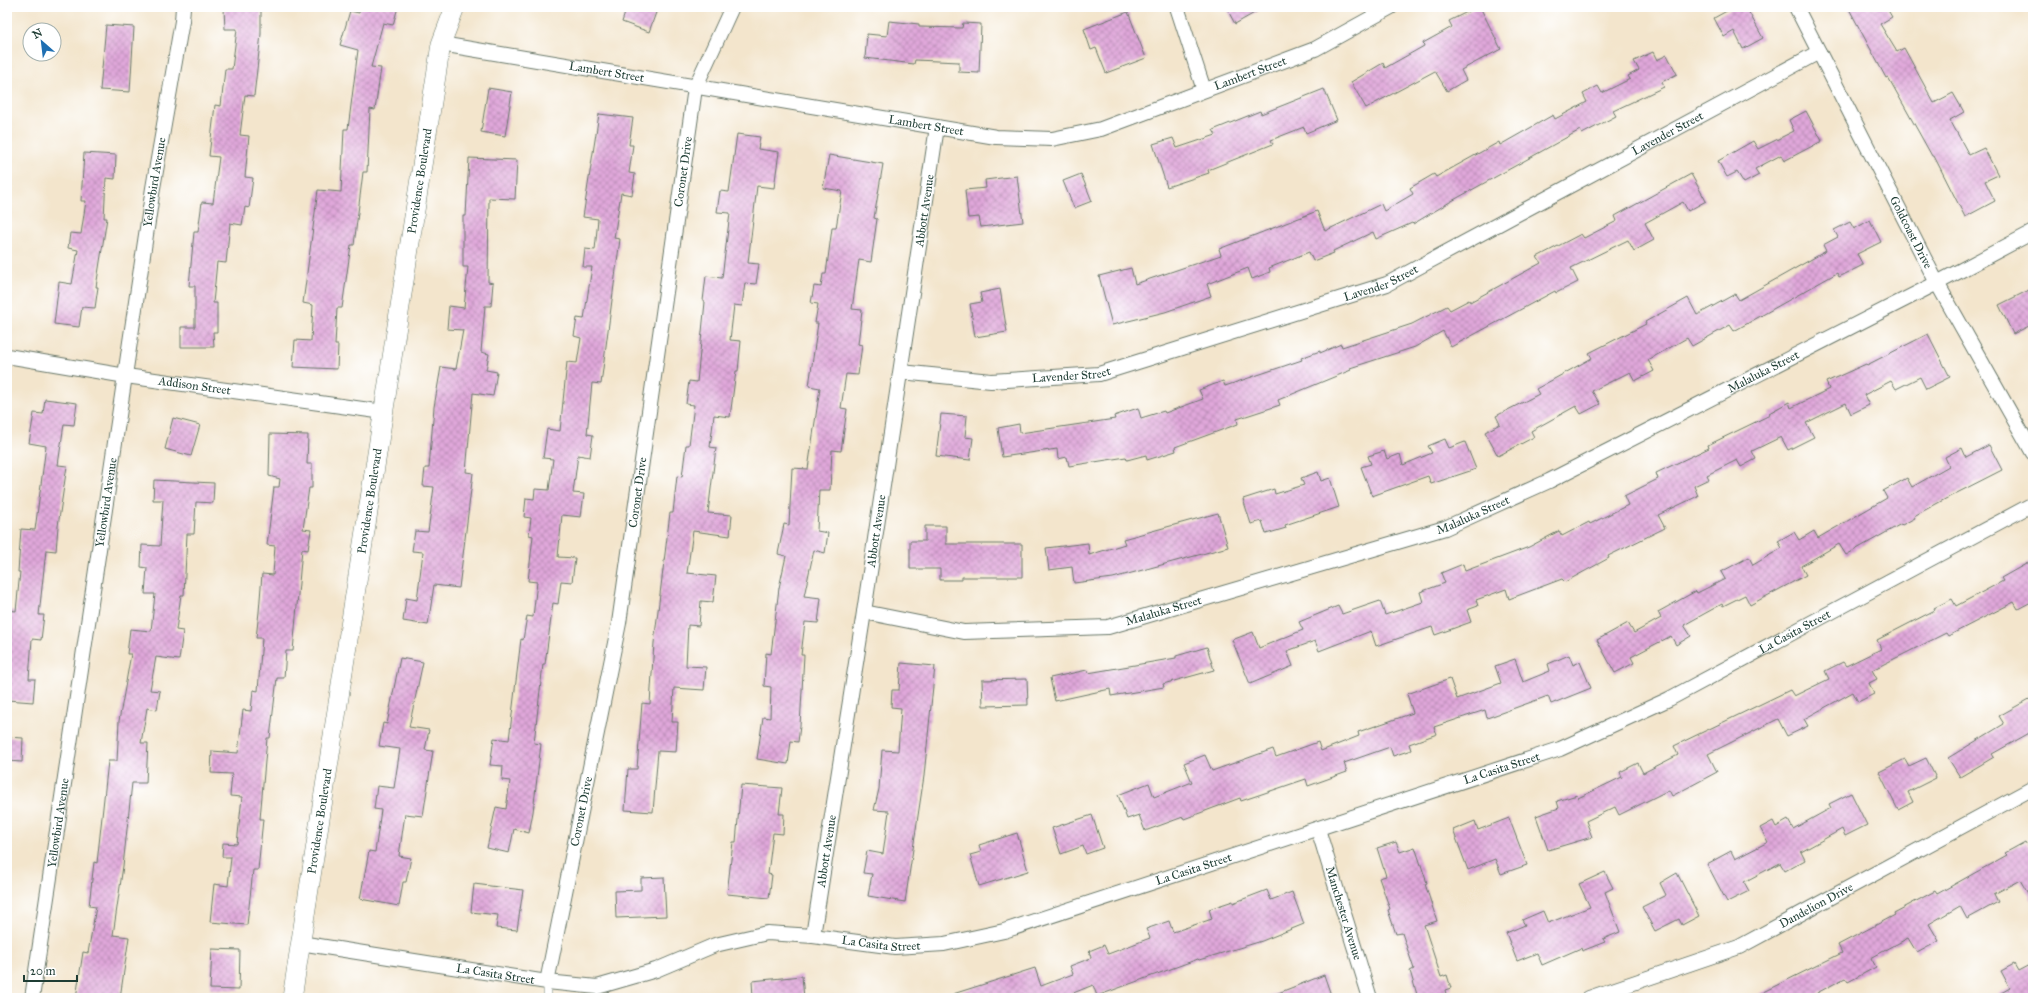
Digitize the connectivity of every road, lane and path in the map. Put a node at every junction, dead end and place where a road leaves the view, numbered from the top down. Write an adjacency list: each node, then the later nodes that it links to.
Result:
1 (183, 7): 16 (street, Yellowbird Avenue)
2 (455, 7): 7 (main road, Providence Boulevard)
3 (732, 7): 9 (street, Coronet Drive)
4 (1176, 7): 10 (street)
5 (1391, 7): 10 (street, Lambert Street)
6 (1796, 7): 8 (street, Goldcoast Drive)
7 (441, 44): 9 (street, Lambert Street); 17 (main road, Providence Boulevard)
8 (1819, 52): 13 (street, Goldcoast Drive); 15 (street, Lavender Street)
9 (695, 88): 11 (street, Lambert Street); 25 (street, Coronet Drive)
10 (1204, 90): 11 (street, Lambert Street)
11 (937, 127): 15 (street, Abbott Avenue)
12 (2033, 232): 13 (street, Malaluka Street)
13 (1937, 283): 18 (street, Goldcoast Drive); 20 (street, Malaluka Street)
14 (7, 356): 16 (street, Addison Street)
15 (901, 372): 20 (street, Abbott Avenue)
16 (126, 376): 17 (street, Addison Street); 26 (street, Yellowbird Avenue)
17 (384, 412): 24 (main road, Providence Boulevard)
18 (2033, 453)
19 (2033, 504): 22 (street, La Casita Street)
20 (864, 612): 23 (street, Abbott Avenue)
21 (2033, 788): 30 (street, Dandelion Drive)
22 (1318, 829): 23 (street, La Casita Street); 29 (street, Manchester Avenue)
23 (813, 936): 25 (street, La Casita Street)
24 (300, 943): 25 (street, La Casita Street); 27 (main road, Providence Boulevard)
25 (547, 982): 28 (lane)
26 (32, 998)
27 (292, 998)
28 (547, 998)
29 (1370, 998)
30 (1589, 998)

